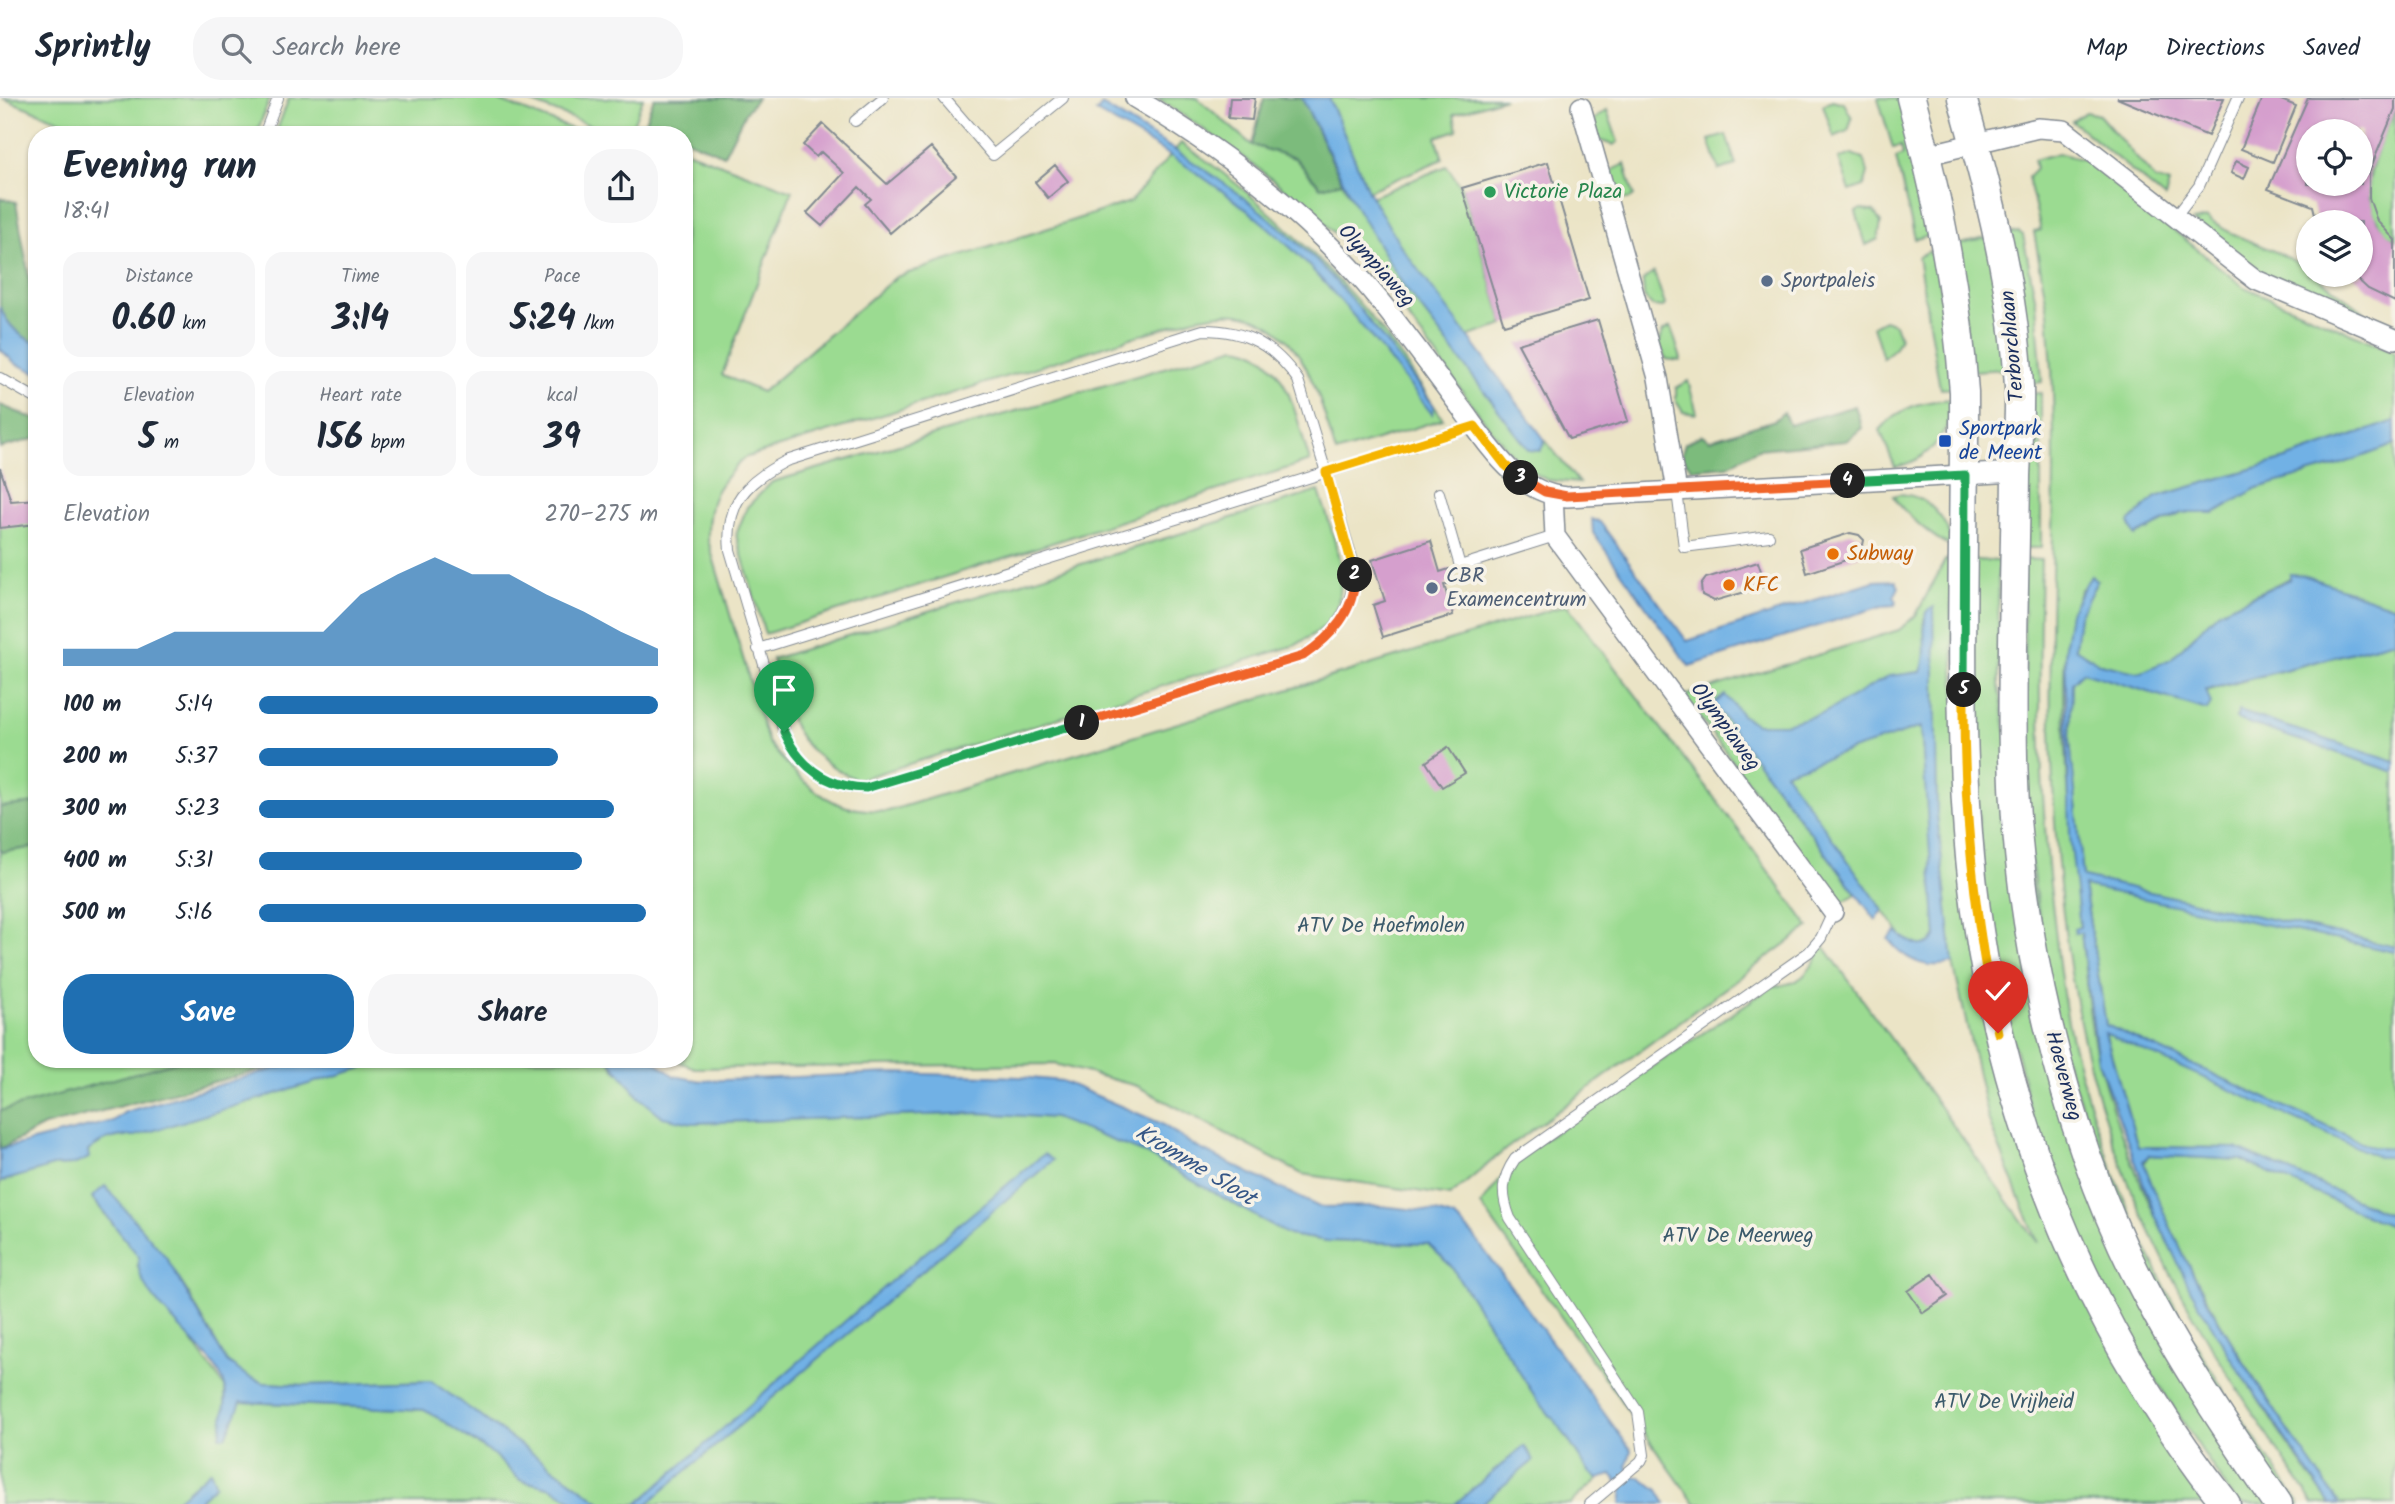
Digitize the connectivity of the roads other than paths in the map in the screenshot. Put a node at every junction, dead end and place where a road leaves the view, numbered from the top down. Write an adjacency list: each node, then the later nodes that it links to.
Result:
1 (278, 98): 11 (lane)
2 (883, 98): 10 (lane)
3 (944, 98): 4 (lane)
4 (1063, 98)
5 (1135, 98): 18 (street, Olympiaweg)
6 (1911, 98): 13 (main road)
7 (1962, 98): 12 (main road, Terborchlaan)
8 (2238, 98): 14 (lane)
9 (1581, 107): 22 (street)
10 (855, 121)
11 (267, 126)
12 (1975, 143): 13 (street); 14 (street); 20 (main road, Terborchlaan)
13 (1927, 155): 21 (main road)
14 (2175, 217): 15 (street)
15 (2395, 339)
16 (0, 378): 17 (lane)
17 (28, 394)
18 (1475, 426): 19 (lane); 24 (street, Olympiaweg)
19 (1326, 472): 27 (lane); 27 (lane); 27 (lane)
20 (2016, 472): 21 (street); 31 (main road, Hoeverweg)
21 (1965, 475): 22 (street); 30 (main road)
22 (1677, 491): 24 (street); 26 (lane)
23 (1439, 493): 25 (lane)
24 (1553, 495): 25 (street)
25 (1555, 536): 28 (street, Olympiaweg)
26 (1769, 536)
27 (758, 649)
28 (1833, 912): 29 (lane)
29 (1590, 1504)
30 (2226, 1504)
31 (2278, 1504)

